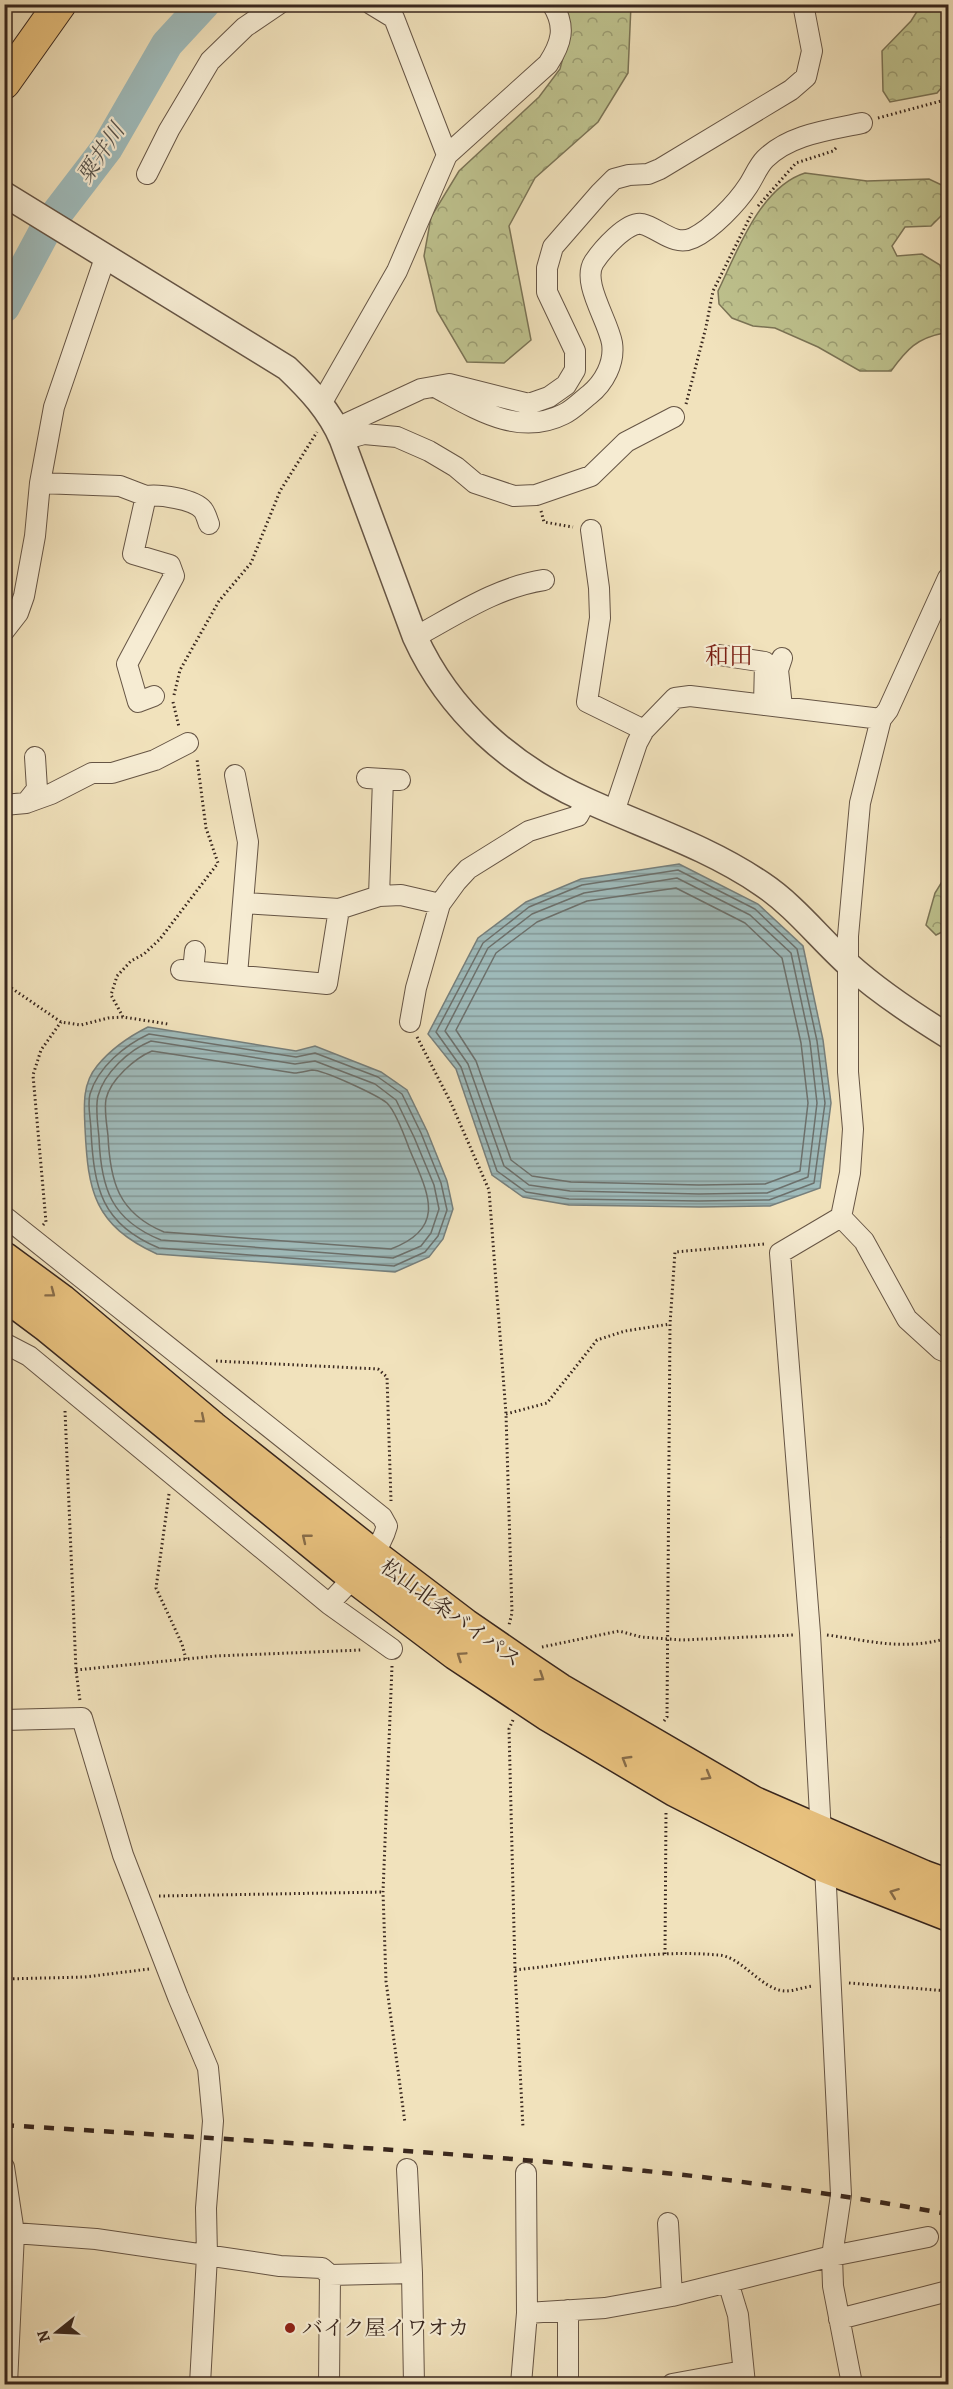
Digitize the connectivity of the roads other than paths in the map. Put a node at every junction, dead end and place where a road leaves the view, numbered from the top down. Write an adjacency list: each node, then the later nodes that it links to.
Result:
1 (60, 4): 6 (main road)
2 (279, 4): 9 (street)
3 (371, 4): 8 (street)
4 (552, 4): 8 (street)
5 (803, 4): 12 (street)
6 (4, 83)
7 (862, 123): 12 (street)
8 (447, 155): 14 (street)
9 (147, 174)
10 (4, 194): 11 (street)
11 (106, 255): 14 (street); 15 (street)
12 (434, 387): 14 (street)
13 (674, 417): 14 (street)
14 (333, 423): 22 (street)
15 (40, 483): 16 (street); 21 (street)
16 (146, 496): 17 (street); 25 (street)
17 (209, 524)
18 (591, 530): 28 (street)
19 (948, 578): 27 (street)
20 (544, 580): 22 (street)
21 (4, 631)
22 (415, 637): 33 (street)
23 (719, 655): 26 (street)
24 (782, 658): 26 (street)
25 (154, 696)
26 (773, 706): 27 (street); 28 (street)
27 (881, 719): 42 (street)
28 (644, 730): 36 (street)
29 (188, 742): 34 (street)
30 (35, 757): 34 (street)
31 (383, 779): 37 (street)
32 (242, 784): 38 (street)
33 (586, 801): 36 (street); 39 (street)
34 (26, 803): 35 (street)
35 (4, 805)
36 (614, 812): 42 (street)
37 (379, 896): 39 (street); 40 (street)
38 (244, 903): 40 (street); 43 (street)
39 (440, 904): 44 (street)
40 (339, 909): 43 (street)
41 (195, 951): 43 (street)
42 (849, 965): 45 (street); 47 (street)
43 (237, 975)
44 (410, 1022)
45 (948, 1036)
46 (4, 1216): 52 (street)
47 (840, 1216): 51 (street); 57 (street)
48 (4, 1258): 52 (highway, 松山北条バイパス, one-way to 52)
49 (4, 1293): 52 (highway, 松山北条バイパス, one-way to 49)
50 (4, 1343): 53 (street)
51 (948, 1353)
52 (371, 1552): 53 (street); 55 (highway, 松山北条バイパス); 55 (highway, 松山北条バイパス, one-way to 52)
53 (329, 1604): 54 (street)
54 (392, 1649)
55 (524, 1682): 57 (highway, 松山北条バイパス, one-way to 57); 58 (highway, 松山北条バイパス, one-way to 55)
56 (4, 1720): 67 (street)
57 (821, 1833): 58 (street); 59 (highway, 松山北条バイパス)
58 (825, 1866): 60 (highway, 松山北条バイパス, one-way to 58); 68 (street)
59 (948, 1886)
60 (948, 1914)
61 (4, 2167): 65 (street)
62 (407, 2169): 69 (street)
63 (526, 2173): 75 (street)
64 (668, 2223): 73 (street)
65 (14, 2233): 67 (street); 79 (street)
66 (928, 2237): 68 (street)
67 (207, 2256): 70 (street); 80 (street)
68 (832, 2256): 71 (street); 76 (street)
69 (412, 2272): 70 (street); 82 (street)
70 (330, 2275): 81 (street)
71 (728, 2282): 73 (street); 77 (street)
72 (948, 2291): 76 (street)
73 (672, 2296): 74 (street)
74 (568, 2310): 75 (street); 84 (street)
75 (527, 2313): 83 (street)
76 (839, 2319): 85 (street)
77 (744, 2378): 78 (street)
78 (678, 2384)
79 (7, 2385)
80 (200, 2385)
81 (329, 2385)
82 (414, 2385)
83 (520, 2385)
84 (568, 2385)
85 (852, 2385)

